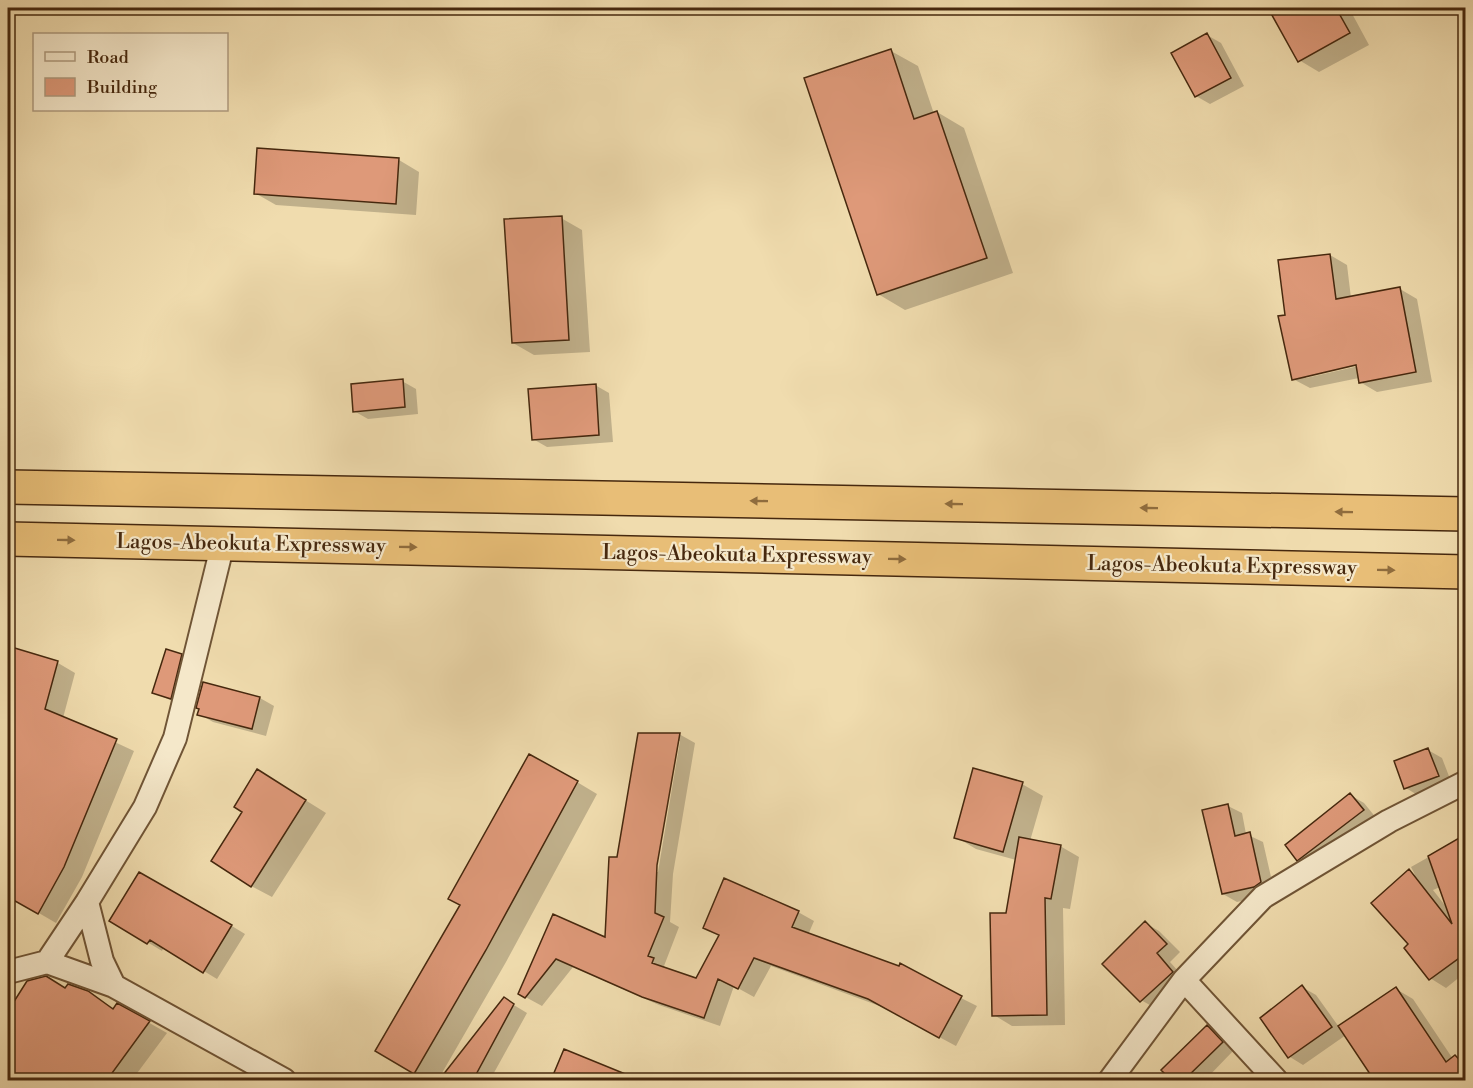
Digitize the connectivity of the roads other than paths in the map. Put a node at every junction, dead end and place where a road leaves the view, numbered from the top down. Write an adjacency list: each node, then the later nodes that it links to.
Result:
1 (8, 487): 2 (highway, one-way to 1)
2 (1466, 514)
3 (8, 539): 4 (highway, Lagos-Abeokuta Expressway, one-way to 4)
4 (223, 543): 5 (highway, Lagos-Abeokuta Expressway, one-way to 5); 7 (street)
5 (1466, 572)
6 (1466, 782): 10 (street)
7 (87, 902): 8 (street); 11 (street)
8 (46, 962): 9 (street); 11 (street)
9 (8, 972)
10 (1184, 980): 13 (street); 14 (street)
11 (114, 986): 12 (street)
12 (284, 1080)
13 (1110, 1080)
14 (1276, 1080)

